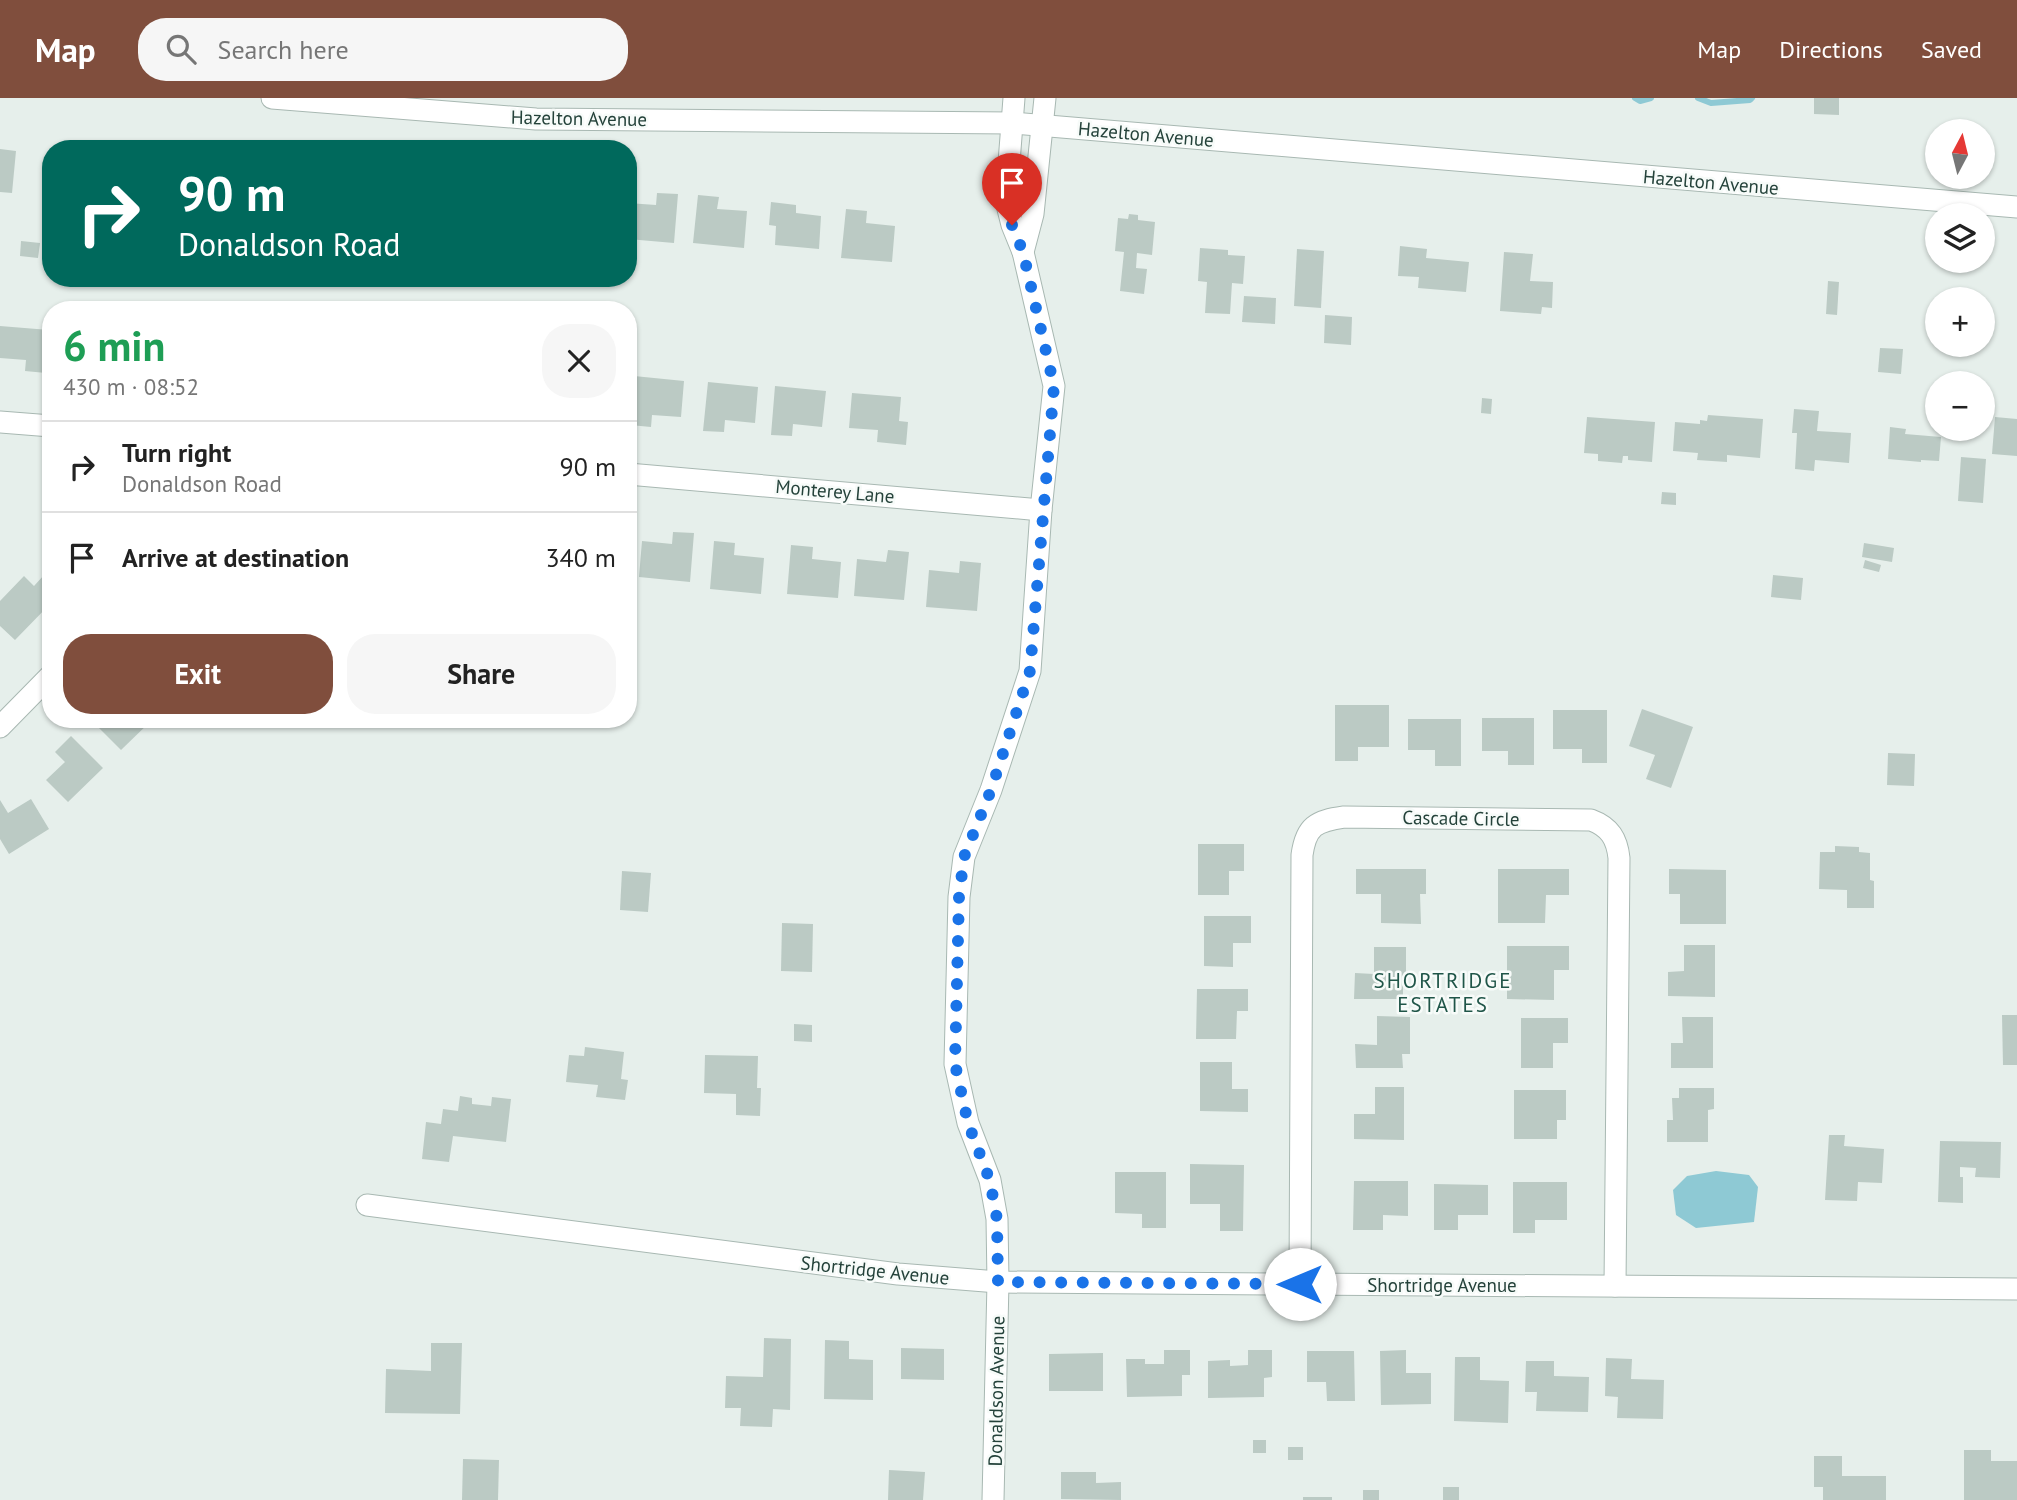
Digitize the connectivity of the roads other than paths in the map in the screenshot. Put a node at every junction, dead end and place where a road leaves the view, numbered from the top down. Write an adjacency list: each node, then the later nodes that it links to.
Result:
1 (272, 98): 4 (street, Hazelton Avenue)
2 (1014, 98): 4 (street, Donaldson Avenue)
3 (1045, 98): 5 (street)
4 (1013, 123): 5 (street, Hazelton Avenue); 7 (street, Donaldson Avenue)
5 (1042, 125): 6 (street, Hazelton Avenue); 7 (street)
6 (2017, 207)
7 (1023, 252): 11 (street, Donaldson Avenue)
8 (0, 422): 9 (street)
9 (42, 425)
10 (637, 475): 11 (street, Monterey Lane)
11 (1041, 510): 15 (street, Donaldson Avenue)
12 (42, 684): 13 (street)
13 (0, 727)
14 (367, 1205): 15 (street, Shortridge Avenue)
15 (998, 1282): 16 (street, Shortridge Avenue); 19 (street, Donaldson Avenue)
16 (1300, 1284): 17 (street, Shortridge Avenue); 17 (street, Cascade Circle)
17 (1615, 1286): 18 (street, Shortridge Avenue)
18 (2017, 1289)
19 (993, 1500)

